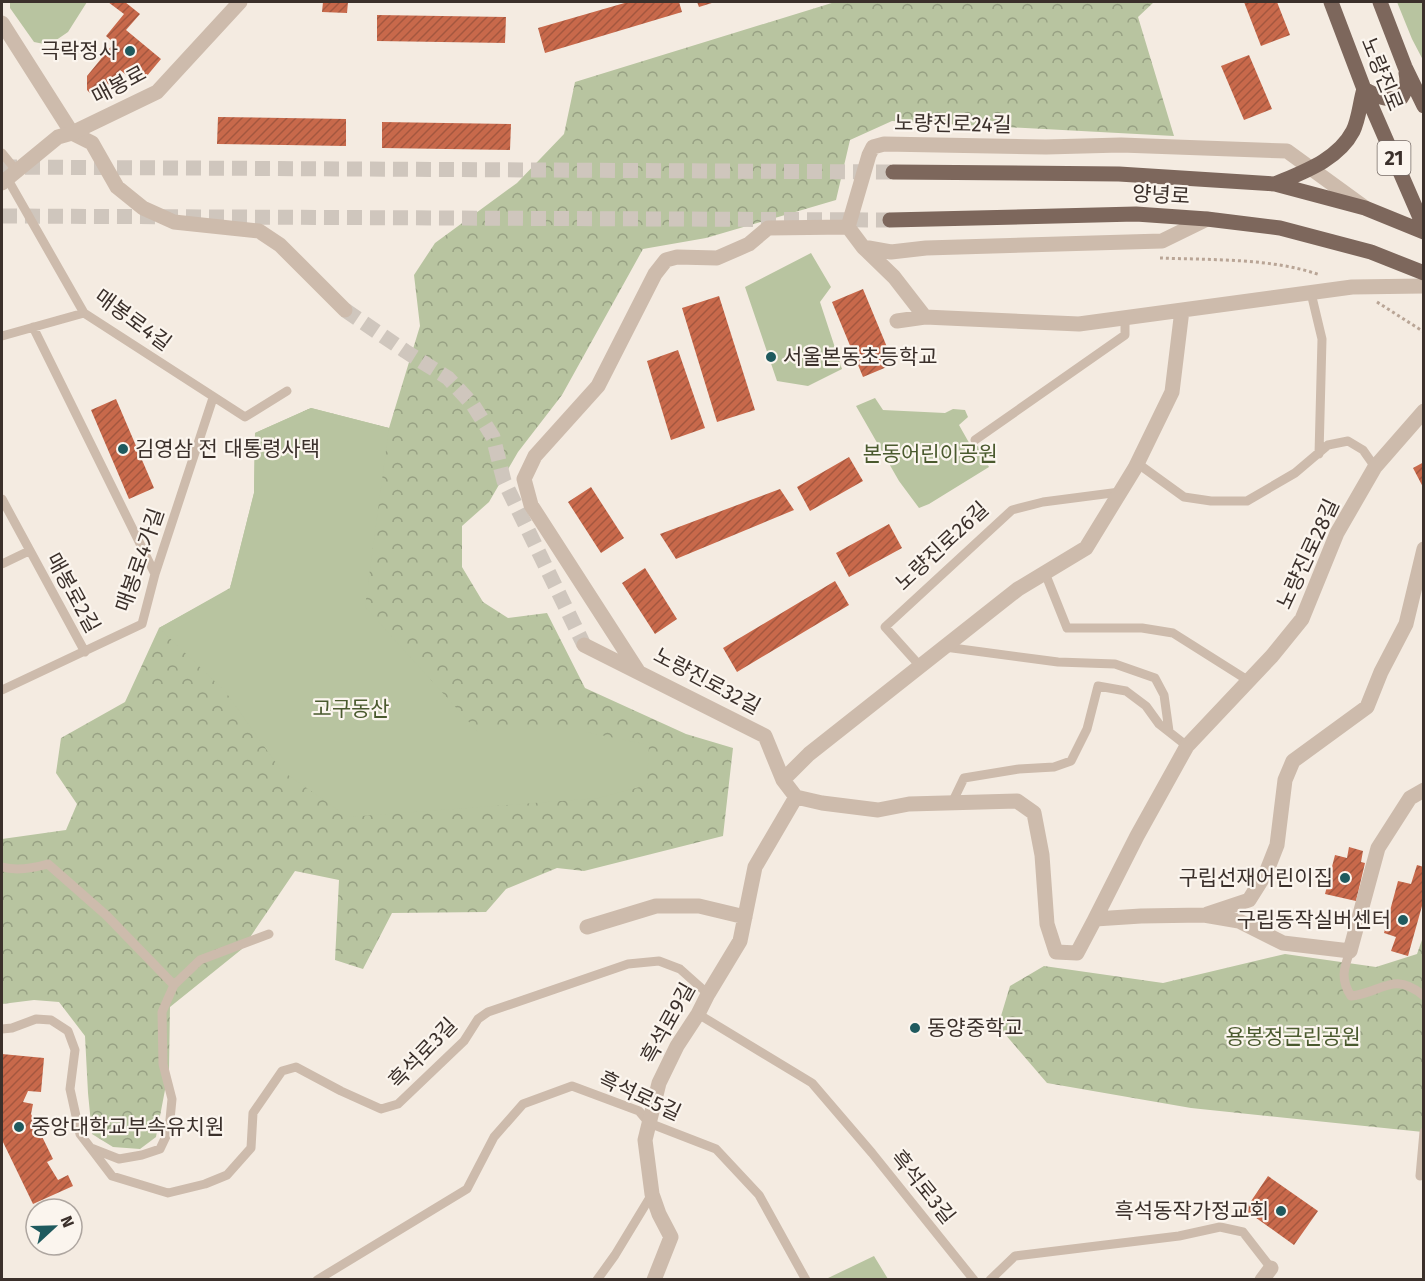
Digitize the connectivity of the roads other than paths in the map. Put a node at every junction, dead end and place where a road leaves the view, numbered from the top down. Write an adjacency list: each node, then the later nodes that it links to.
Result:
1 (240, 2): 8 (street, 매봉로)
2 (1331, 2): 6 (main road, 노량진로)
3 (1380, 2): 5 (main road, 노량진로)
4 (2, 23): 8 (street)
5 (1404, 67): 6 (main road); 7 (main road, 노량진로)
6 (1364, 89): 10 (main road); 18 (main road, 노량진로 / 21)
7 (1424, 106)
8 (72, 133): 12 (street, 매봉로); 24 (street)
9 (2, 153): 12 (lane, 매봉로4길)
10 (1311, 168): 13 (main road); 14 (street, 노량진로24길); 17 (street, 노량진로24길)
11 (893, 172): 13 (main road, 양녕로)
12 (8, 177): 26 (lane, 매봉로4길)
13 (1275, 184): 14 (main road, 양녕로)
14 (1365, 208): 19 (main road, 양녕로)
15 (1207, 219): 16 (main road, 양녕로); 20 (street); 21 (main road, 양녕로)
16 (890, 220)
17 (848, 227): 20 (street); 50 (street, 노량진로32길)
18 (1424, 227)
19 (1424, 232)
20 (863, 248): 27 (street)
21 (1424, 273)
22 (1424, 286): 23 (street)
23 (1311, 293): 25 (street); 36 (lane)
24 (345, 310)
25 (1182, 310): 28 (street); 37 (street)
26 (84, 313): 30 (lane); 33 (lane, 매봉로4길)
27 (925, 317): 28 (street); 29 (street)
28 (1125, 318): 35 (lane)
29 (897, 321)
30 (33, 327): 31 (lane); 45 (lane)
31 (2, 336)
32 (287, 391): 33 (lane, 매봉로4길)
33 (213, 398): 45 (lane, 매봉로4가길)
34 (1424, 411): 38 (street, 노량진로28길)
35 (975, 440)
36 (1318, 454): 37 (lane); 38 (lane)
37 (1137, 463): 39 (street)
38 (1376, 467): 51 (street, 노량진로28길)
39 (1120, 492): 44 (street); 49 (lane, 노량진로26길)
40 (2, 499): 42 (lane, 매봉로2길)
41 (1424, 549): 60 (street)
42 (29, 551): 43 (lane, 매봉로2길); 48 (lane, 매봉로2길)
43 (2, 564)
44 (1045, 573): 47 (street); 51 (lane)
45 (155, 574): 48 (lane, 매봉로4가길)
46 (584, 645): 50 (street)
47 (945, 647): 49 (street); 53 (lane)
48 (85, 652): 52 (lane, 매봉로4가길)
49 (920, 666): 55 (street)
50 (640, 673): 55 (street, 노량진로32길)
51 (1249, 681): 54 (street, 노량진로28길)
52 (2, 690)
53 (1169, 731): 54 (lane); 58 (lane)
54 (1187, 746): 62 (street, 노량진로28길)
55 (783, 780): 57 (street, 노량진로32길)
56 (1424, 790): 65 (street)
57 (796, 797): 58 (street); 61 (street, 흑석로9길)
58 (952, 803): 62 (street)
59 (2, 867): 66 (lane)
60 (1204, 915): 62 (street); 65 (street)
61 (745, 917): 63 (street); 67 (street, 흑석로9길)
62 (1095, 919)
63 (587, 927)
64 (269, 934): 66 (lane)
65 (1350, 951): 68 (lane)
66 (174, 985): 73 (lane)
67 (708, 994): 69 (street, 흑석로9길); 73 (lane, 흑석로3길)
68 (1424, 996)
69 (698, 1014): 71 (street, 흑석로9길); 81 (lane, 흑석로3길)
70 (2, 1029): 73 (lane, 흑석로3길)
71 (649, 1123): 75 (street, 흑석로9길); 77 (lane, 흑석로5길); 80 (lane, 흑석로5길)
72 (1424, 1132): 74 (lane)
73 (91, 1148)
74 (1420, 1176)
75 (652, 1194): 78 (lane); 79 (street, 흑석로9길)
76 (1266, 1274): 82 (lane)
77 (317, 1280)
78 (597, 1280)
79 (654, 1280)
80 (806, 1280)
81 (975, 1280)
82 (990, 1280)

